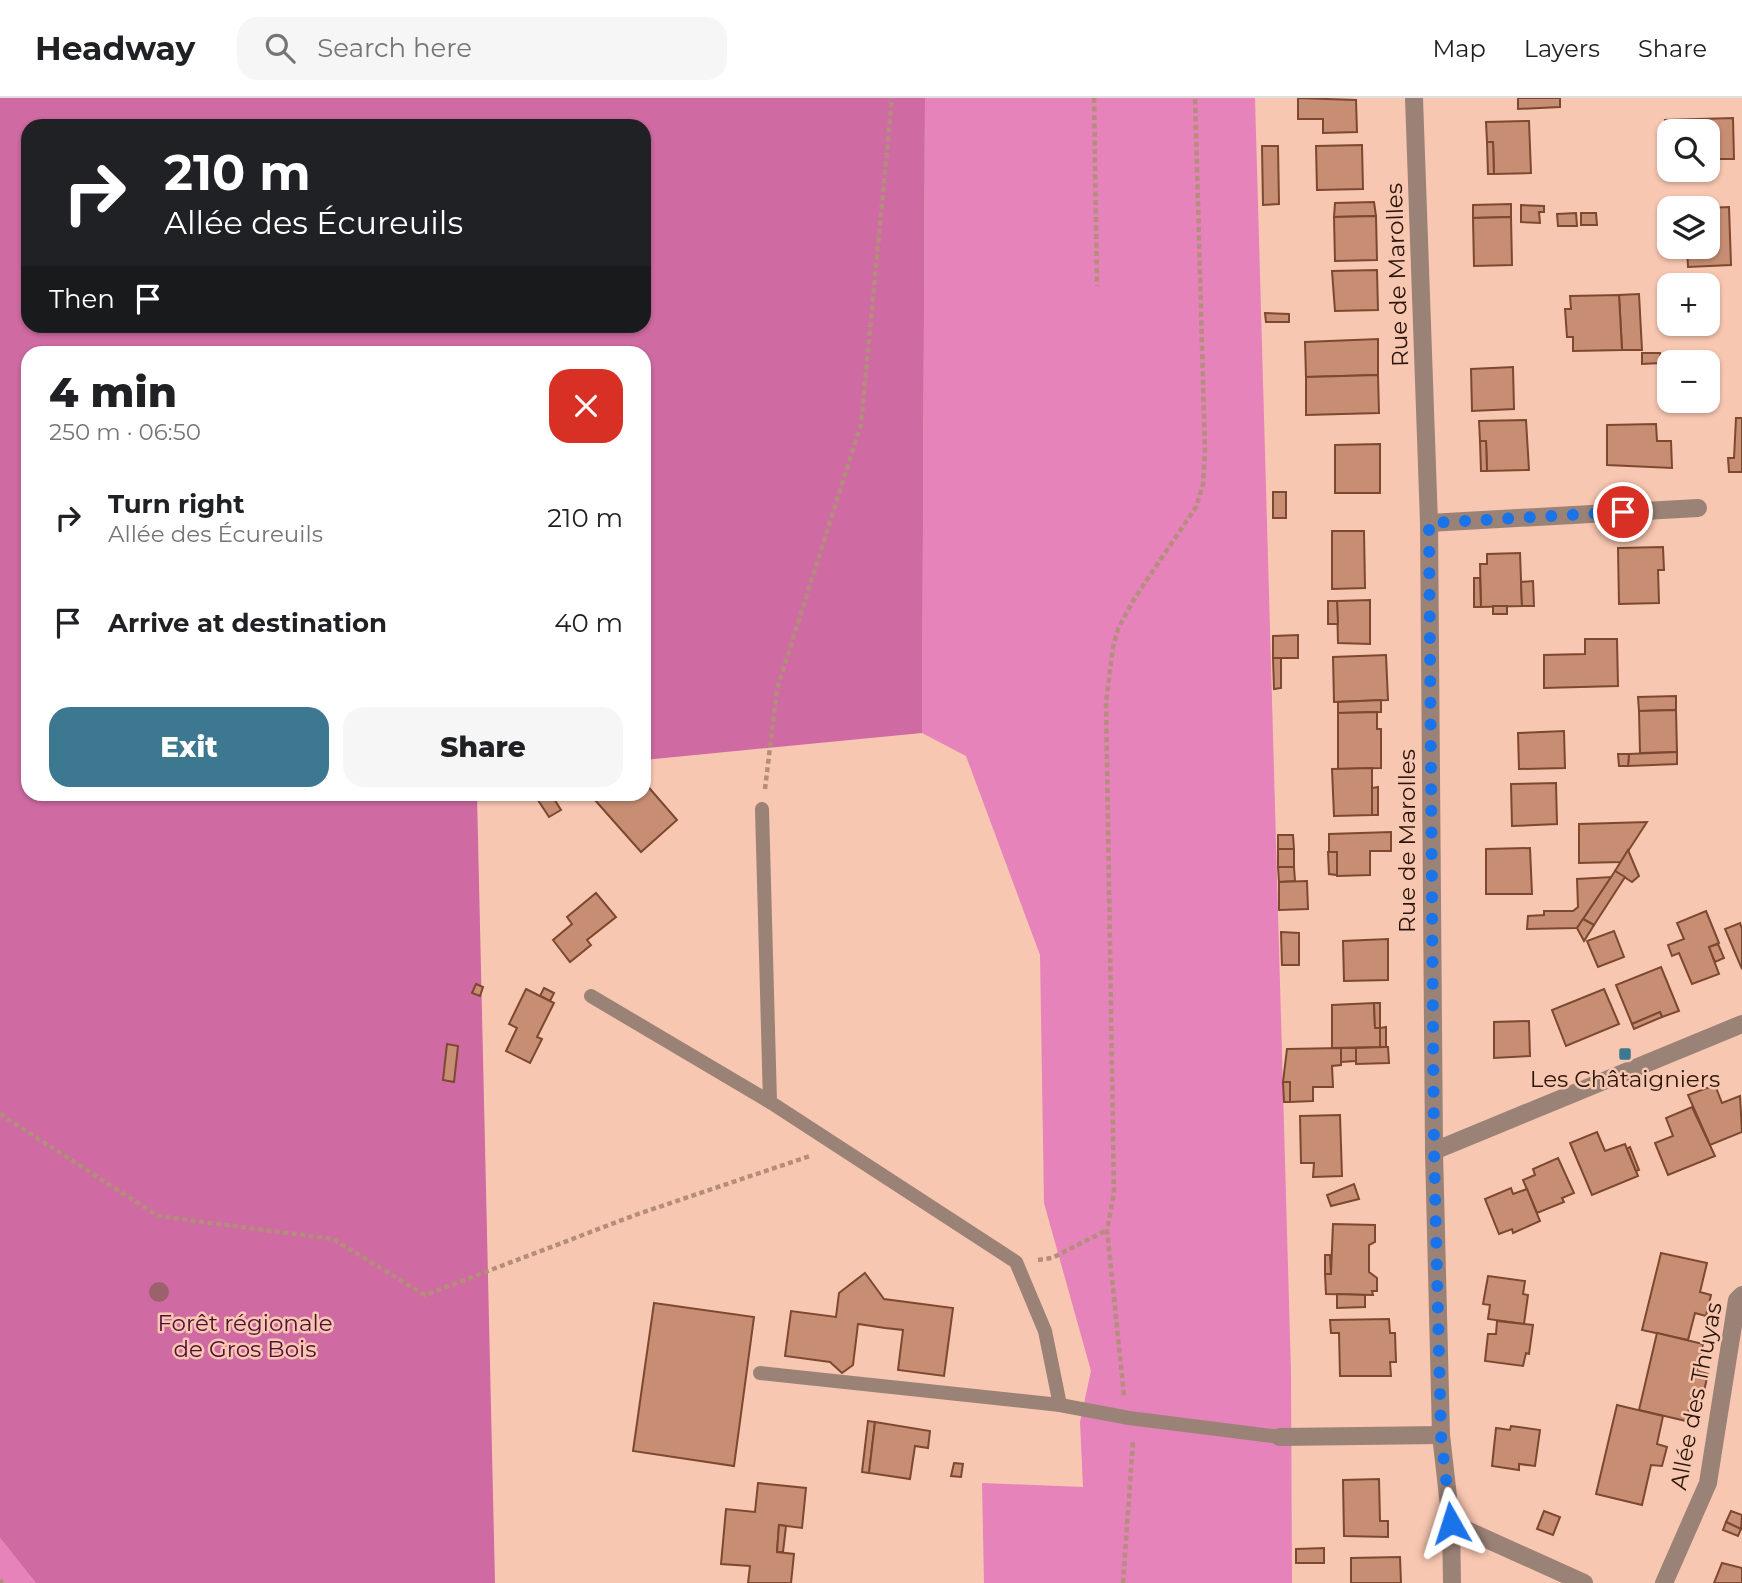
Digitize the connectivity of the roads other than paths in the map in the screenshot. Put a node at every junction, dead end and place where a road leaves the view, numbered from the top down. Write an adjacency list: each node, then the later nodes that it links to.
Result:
1 (1414, 98): 3 (street, Rue de Marolles)
2 (1698, 508): 3 (street)
3 (1429, 523): 8 (street, Rue de Marolles)
4 (762, 809): 7 (lane)
5 (590, 996): 7 (lane)
6 (1742, 1024): 8 (street)
7 (769, 1102): 11 (lane)
8 (1434, 1151): 12 (street, Rue de Marolles)
9 (1742, 1295): 17 (street, Allée des Thuyas)
10 (760, 1373): 11 (lane)
11 (1060, 1405): 13 (lane)
12 (1441, 1435): 13 (street); 14 (street, Rue de Marolles)
13 (1280, 1437)
14 (1451, 1523): 15 (street, Rue de Marolles); 16 (street)
15 (1452, 1583)
16 (1584, 1583)
17 (1664, 1583)

